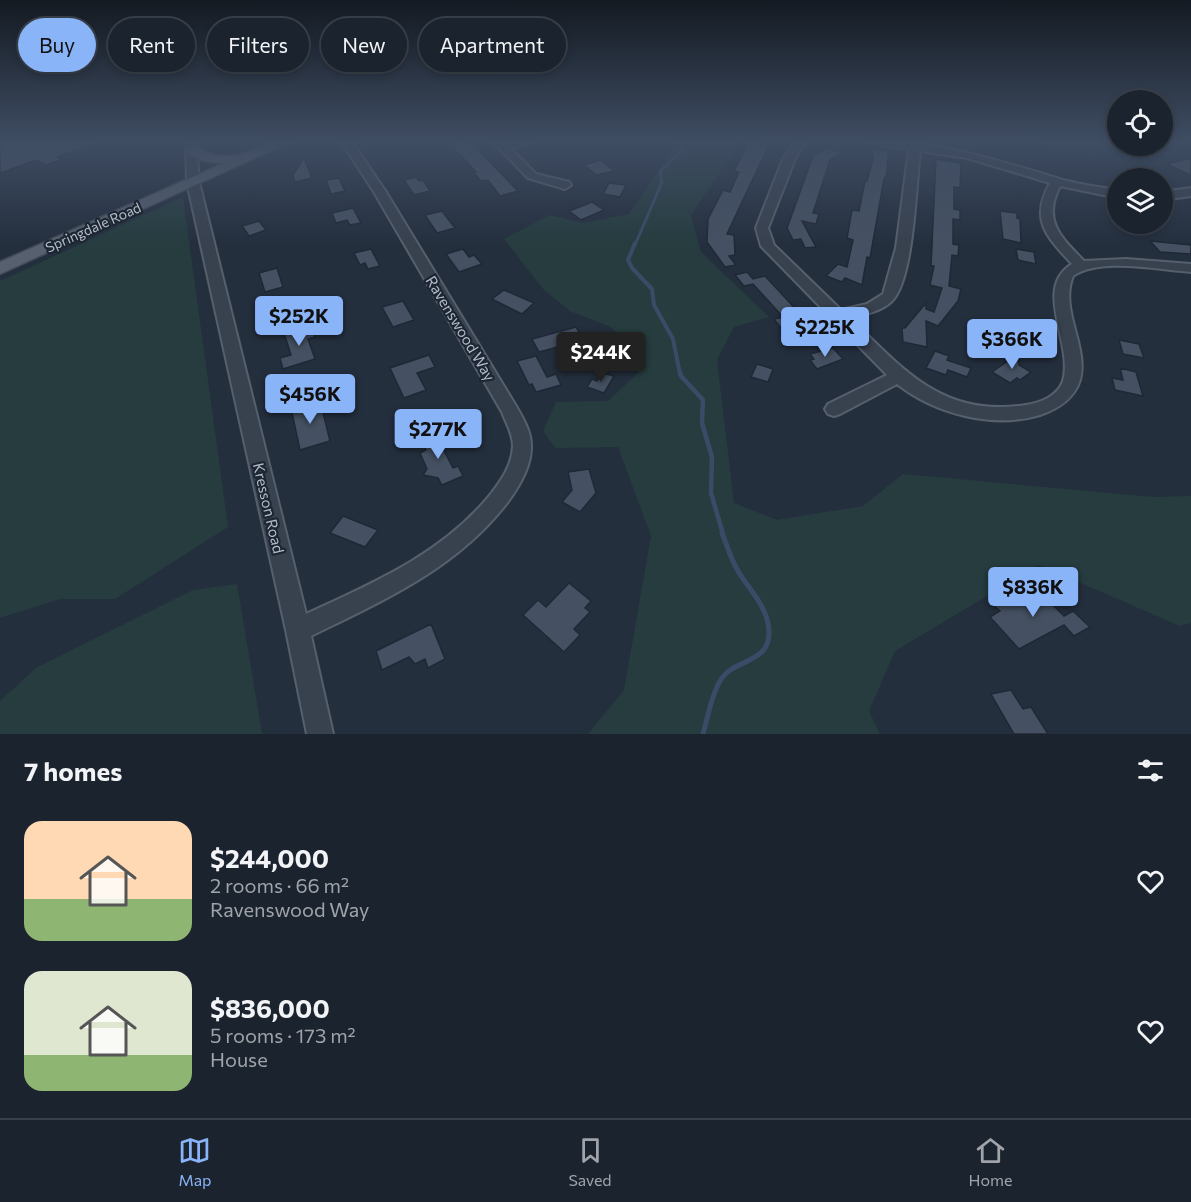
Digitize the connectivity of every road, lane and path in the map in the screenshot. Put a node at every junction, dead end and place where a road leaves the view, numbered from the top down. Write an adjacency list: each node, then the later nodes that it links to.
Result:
1 (193, 175): 9 (street, Kresson Road)
2 (209, 175): 9 (main road, Springdale Road)
3 (369, 175): 20 (street, Ravenswood Way)
4 (531, 175): 10 (street)
5 (783, 175): 17 (street)
6 (911, 175): 17 (street)
7 (1037, 175): 8 (street)
8 (1057, 181): 11 (street); 14 (street)
9 (193, 182): 16 (main road, Springdale Road); 20 (street, Kresson Road)
10 (565, 185)
11 (1107, 192)
12 (1191, 192): 13 (street)
13 (1173, 194)
14 (1081, 266): 15 (street); 18 (street)
15 (1191, 268)
16 (0, 269)
17 (838, 315): 18 (street)
18 (898, 376): 19 (street)
19 (834, 410)
20 (298, 630): 21 (street, Kresson Road)
21 (320, 734)

